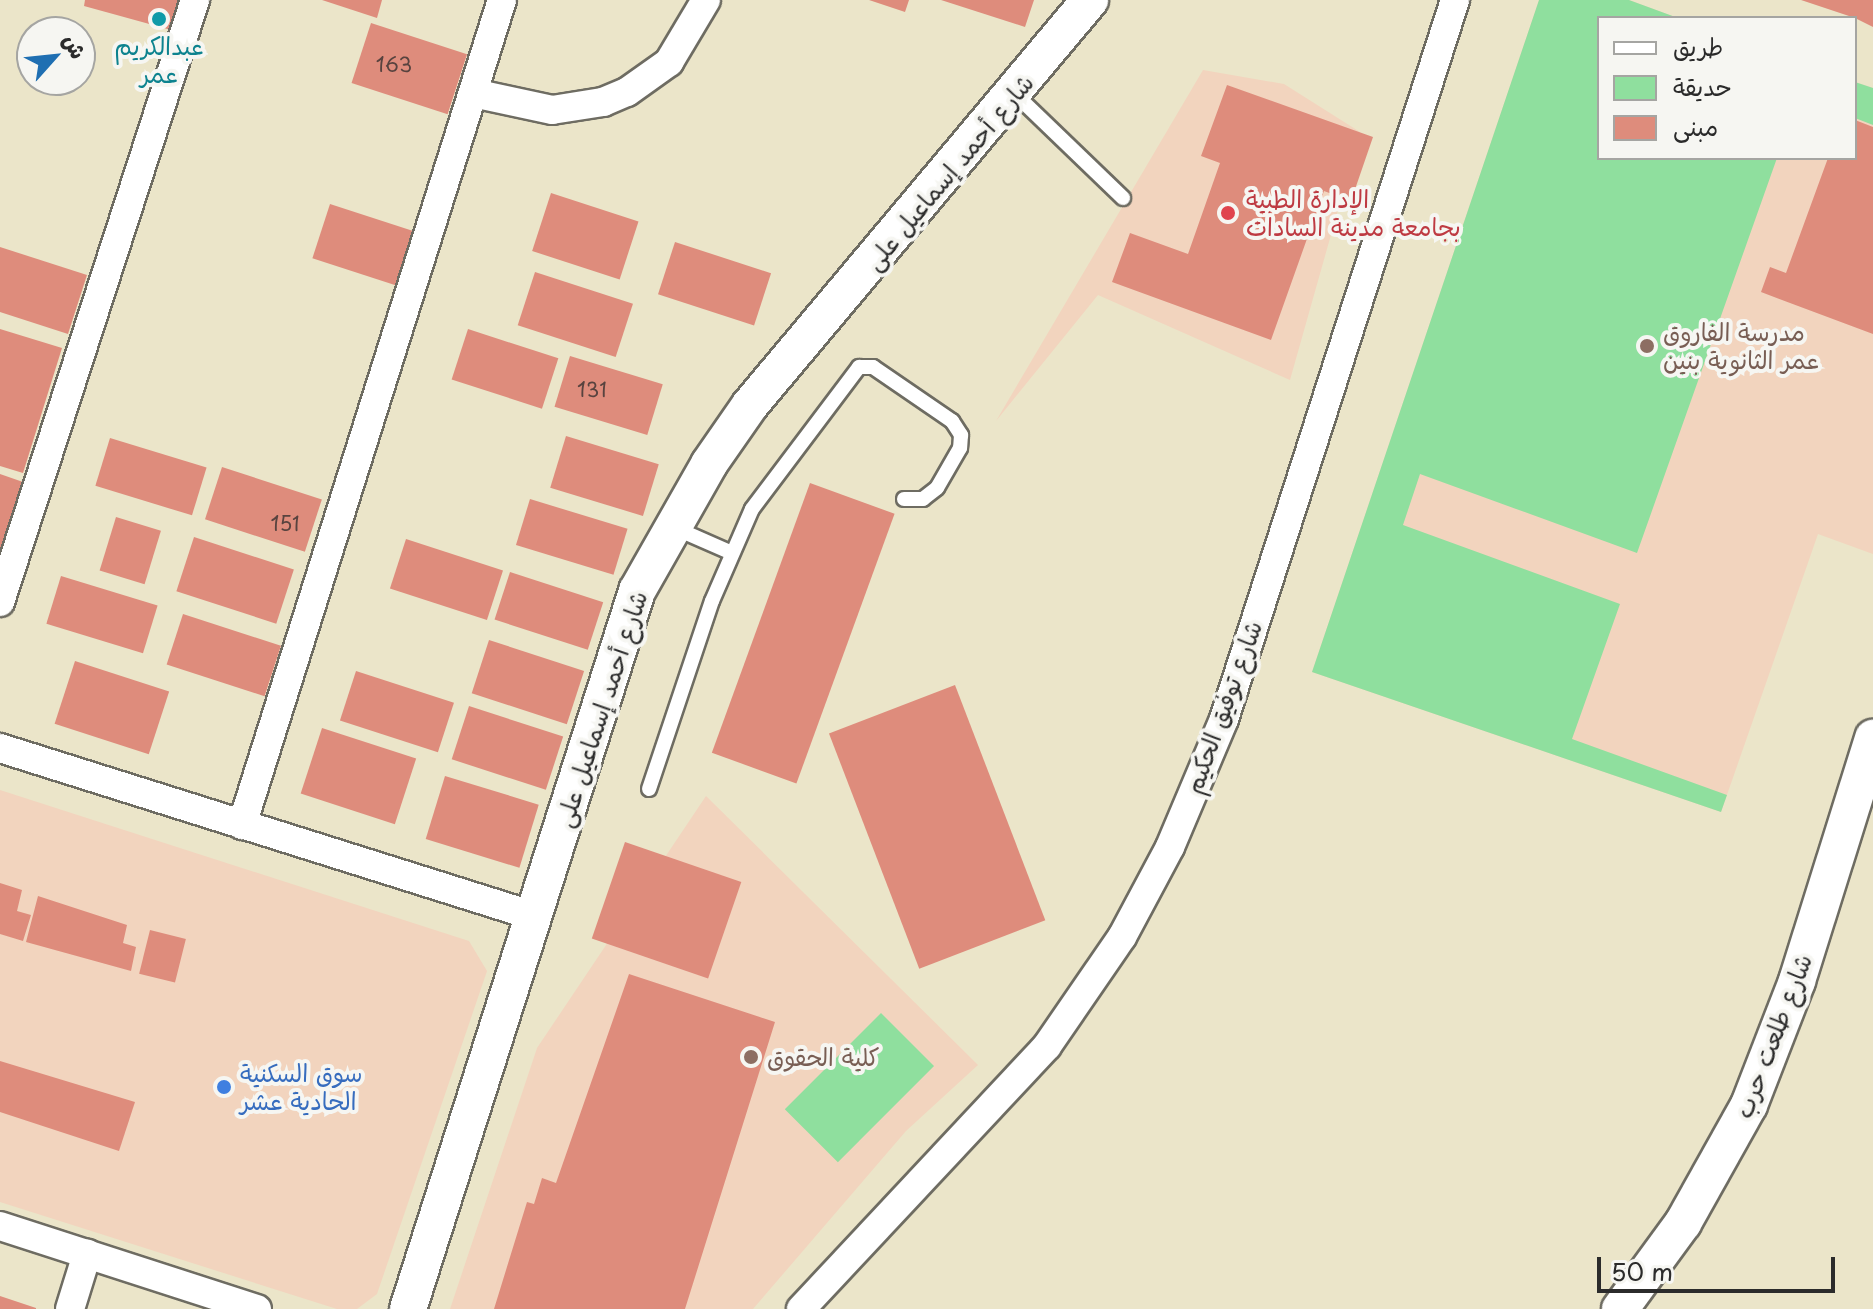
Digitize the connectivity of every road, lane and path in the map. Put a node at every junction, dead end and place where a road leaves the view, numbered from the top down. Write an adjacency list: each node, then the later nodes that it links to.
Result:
1 (195, 0): 12 (street)
2 (502, 0): 6 (street)
3 (706, 0): 6 (street)
4 (1090, 0): 7 (street, شارع أحمد إسماعيل على)
5 (1455, 0): 23 (street, شارع توفيق الحكيم)
6 (473, 93): 16 (street)
7 (1015, 94): 8 (lane); 10 (street, شارع أحمد إسماعيل على)
8 (1123, 198)
9 (904, 499): 11 (lane)
10 (671, 527): 11 (lane); 17 (street, شارع أحمد إسماعيل على)
11 (732, 553): 15 (lane)
12 (0, 602)
13 (1873, 738): 24 (street, شارع طلعت حرب)
14 (0, 748): 16 (street)
15 (649, 789)
16 (242, 825): 17 (street)
17 (534, 916): 22 (street, شارع أحمد إسماعيل على)
18 (0, 1226): 19 (street)
19 (87, 1254): 20 (street); 21 (street)
20 (70, 1309)
21 (257, 1309)
22 (408, 1309)
23 (801, 1309)
24 (1620, 1309)

